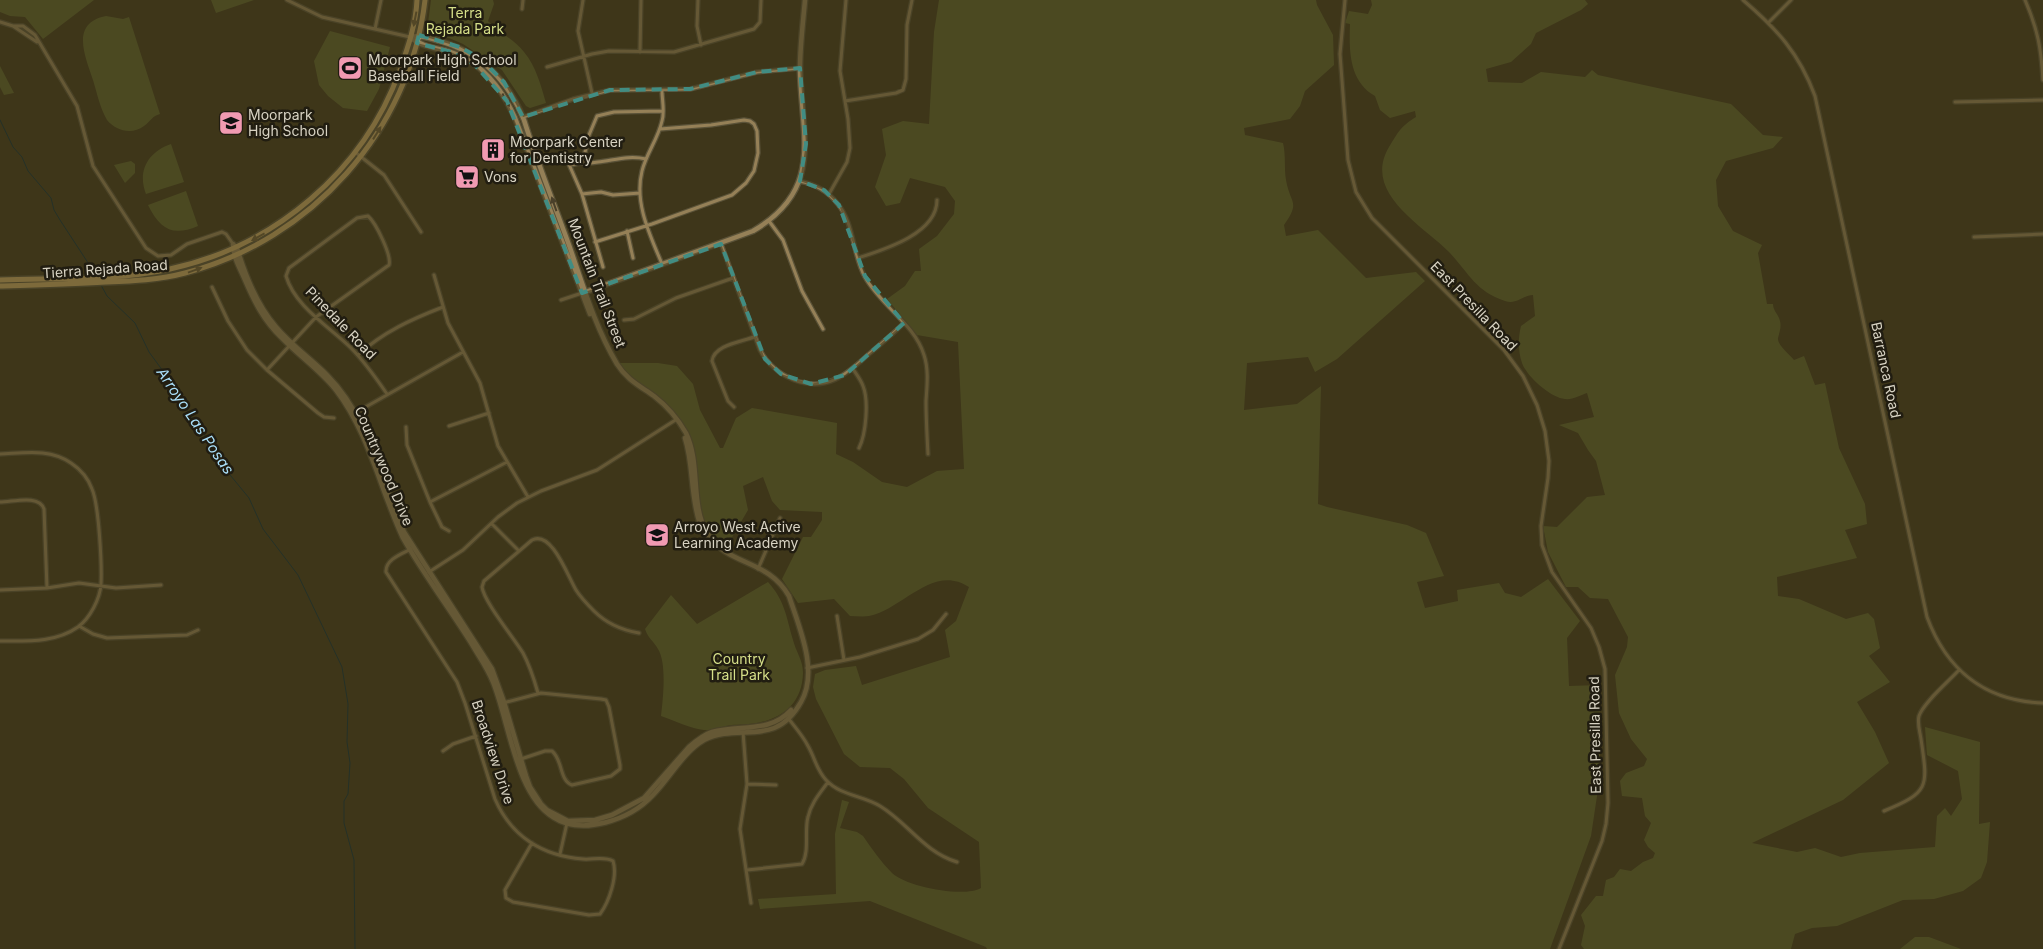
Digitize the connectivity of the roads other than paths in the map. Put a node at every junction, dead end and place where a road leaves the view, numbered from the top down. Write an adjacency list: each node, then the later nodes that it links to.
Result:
1 (287, 0): 21 (street, Mountain Trail Street)
2 (381, 0): 21 (street)
3 (417, 0): 23 (main road, Tierra Rejada Road, one-way to 23)
4 (425, 0): 22 (main road, Tierra Rejada Road)
5 (523, 0): 17 (street)
6 (583, 0): 28 (street)
7 (641, 0): 27 (street)
8 (698, 0): 26 (street)
9 (761, 0): 26 (street)
10 (805, 0): 30 (street)
11 (846, 0): 35 (street)
12 (912, 0): 35 (street)
13 (1345, 0): 136 (street, East Presilla Road)
14 (1743, 0): 19 (street, Barranca Road)
15 (1792, 0): 19 (street)
16 (2024, 0): 31 (street)
17 (522, 9)
18 (0, 22): 20 (street)
19 (1769, 22): 117 (street, Barranca Road)
20 (13, 26): 24 (street); 24 (street)
21 (375, 29): 23 (street, Mountain Trail Street)
22 (419, 35): 23 (street, Mountain Trail Street); 25 (main road, Tierra Rejada Road); 38 (street, Mountain Trail Street)
23 (410, 37): 25 (street, Mountain Trail Street); 40 (main road, Tierra Rejada Road)
24 (37, 42): 59 (street)
25 (417, 43): 42 (main road, Tierra Rejada Road, one-way to 25); 70 (street, Mountain Trail Street, one-way to 70)
26 (701, 45): 27 (street)
27 (640, 52): 28 (street)
28 (583, 57): 29 (street); 33 (street)
29 (547, 67)
30 (800, 68): 32 (street); 46 (street)
31 (2043, 80)
32 (662, 91): 33 (street); 37 (street)
33 (592, 93): 38 (street)
34 (2043, 100): 36 (street)
35 (845, 101): 49 (street)
36 (1955, 102)
37 (663, 111): 39 (street); 44 (street)
38 (523, 117): 70 (street, Mountain Trail Street, one-way to 38)
39 (660, 129): 43 (street); 52 (street)
40 (356, 152): 42 (street); 59 (main road, Tierra Rejada Road, one-way to 59)
41 (564, 153): 45 (street)
42 (361, 156): 54 (street); 60 (main road, Tierra Rejada Road)
43 (646, 159): 44 (street); 47 (street)
44 (583, 161): 45 (street)
45 (570, 165): 48 (street)
46 (799, 181): 49 (street); 51 (street)
47 (640, 193): 48 (street); 52 (street)
48 (582, 194): 57 (street)
49 (829, 194): 62 (street)
50 (937, 200): 62 (street)
51 (769, 221): 58 (street); 76 (street)
52 (647, 224): 53 (street); 63 (street)
53 (627, 231): 57 (street); 61 (street)
54 (421, 232)
55 (2043, 234): 56 (street)
56 (1974, 237)
57 (595, 242): 64 (street)
58 (720, 244): 63 (street); 66 (street)
59 (234, 247): 60 (street, Countrywood Drive); 67 (main road, Tierra Rejada Road)
60 (237, 255): 68 (main road, Tierra Rejada Road, one-way to 60); 78 (street, Countrywood Drive)
61 (633, 258)
62 (858, 258): 75 (street)
63 (662, 265): 70 (street)
64 (603, 267)
65 (434, 275): 72 (street)
66 (733, 278): 74 (street); 77 (street)
67 (0, 280)
68 (0, 286)
69 (212, 287): 82 (street)
70 (584, 293): 71 (street); 88 (street, Mountain Trail Street)
71 (561, 300)
72 (443, 307): 79 (street); 80 (street)
73 (316, 317): 73 (street, Pinedale Road); 78 (street); 80 (street, Pinedale Road)
74 (624, 320)
75 (904, 323): 81 (street); 93 (street)
76 (822, 329)
77 (754, 337): 81 (street); 84 (street)
78 (291, 345): 82 (street); 85 (street, Countrywood Drive)
79 (463, 352): 83 (street); 86 (street)
80 (358, 356): 83 (street, Pinedale Road)
81 (853, 369): 91 (street)
82 (267, 370): 87 (street)
83 (387, 394): 85 (street)
84 (734, 407)
85 (354, 413): 101 (street, Countrywood Drive)
86 (489, 413): 89 (street); 94 (street)
87 (334, 418)
88 (676, 420): 95 (street); 103 (street, Mountain Trail Street)
89 (449, 426)
90 (406, 428): 97 (street)
91 (859, 448)
92 (0, 454): 105 (street)
93 (928, 454)
94 (507, 462): 95 (street); 97 (street)
95 (528, 497): 99 (street)
96 (0, 502): 107 (street)
97 (430, 502): 100 (street)
98 (780, 518): 103 (street)
99 (492, 524): 102 (street); 104 (street)
100 (449, 531)
101 (411, 549): 104 (street, Countrywood Drive); 123 (street, Broadview Drive)
102 (519, 552): 113 (street); 118 (street)
103 (759, 568): 116 (street, Mountain Trail Street)
104 (427, 573): 119 (street, Countrywood Drive)
105 (101, 585): 106 (street); 107 (street); 111 (street)
106 (161, 585)
107 (47, 588): 108 (street)
108 (0, 590)
109 (946, 614): 115 (street)
110 (837, 616): 115 (street)
111 (79, 626): 112 (street); 114 (street)
112 (198, 630)
113 (639, 633)
114 (0, 641)
115 (844, 660): 116 (street)
116 (808, 668): 121 (street, Mountain Trail Street)
117 (1959, 670): 120 (street, Barranca Road); 129 (street)
118 (538, 693): 119 (street); 125 (street)
119 (503, 703): 125 (street, Countrywood Drive)
120 (2043, 703)
121 (787, 717): 122 (street, Mountain Trail Street); 126 (street)
122 (744, 731): 127 (street); 130 (street, Mountain Trail Street)
123 (476, 736): 124 (street); 131 (street, Broadview Drive)
124 (443, 751)
125 (519, 760): 130 (street, Countrywood Drive)
126 (828, 782): 133 (street); 134 (street)
127 (747, 784): 128 (street); 134 (street)
128 (776, 786)
129 (1884, 811)
130 (567, 823): 132 (street)
131 (532, 843): 132 (street, Broadview Drive); 132 (street, Broadview Drive)
132 (560, 854)
133 (957, 862)
134 (747, 870): 135 (street)
135 (751, 903)
136 (1559, 949)

